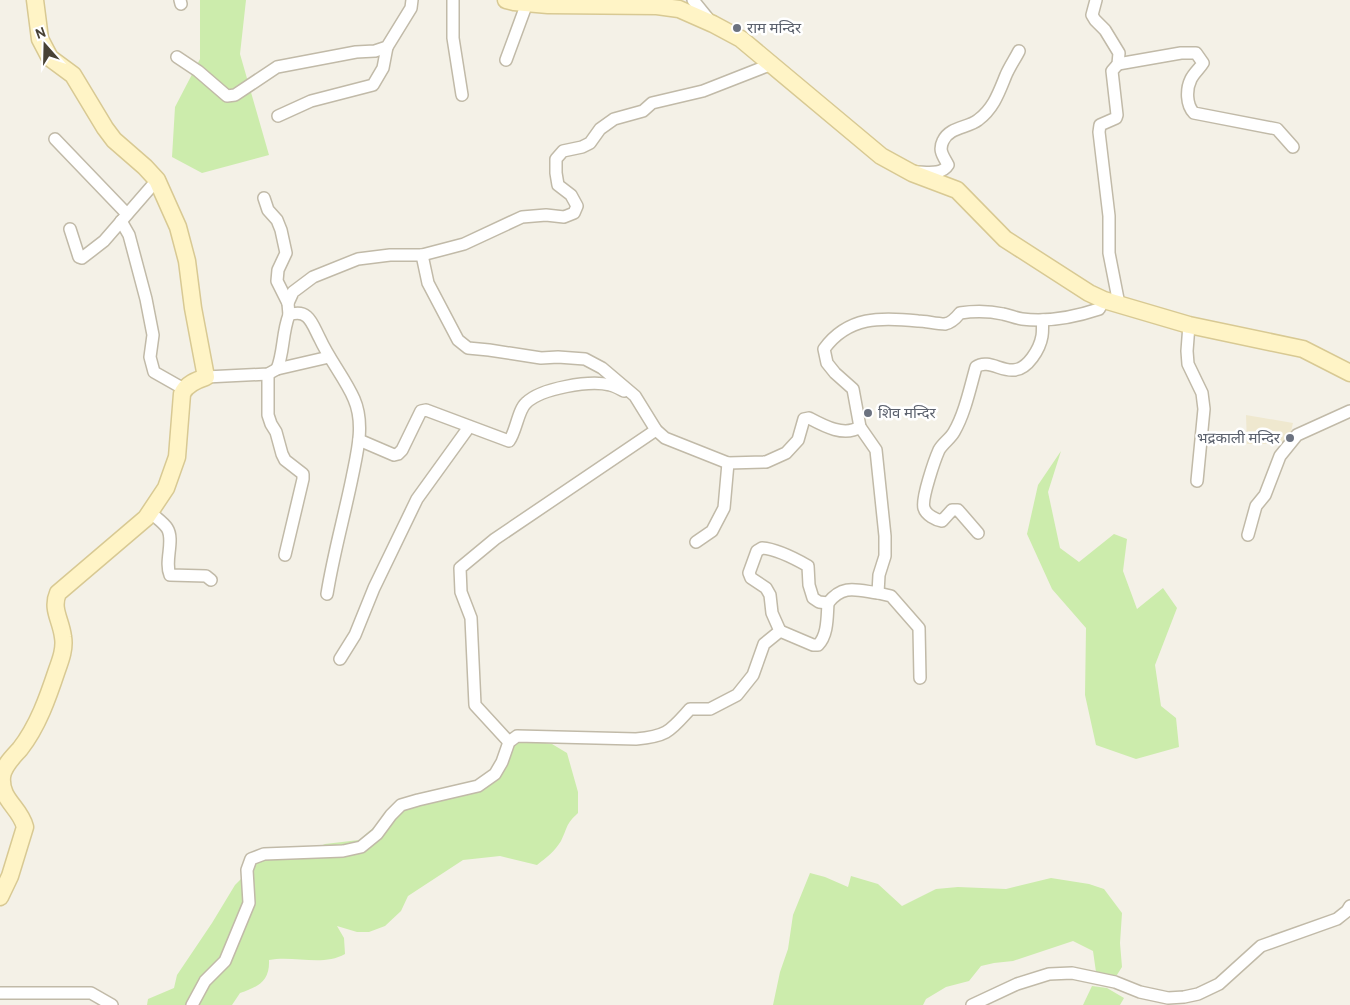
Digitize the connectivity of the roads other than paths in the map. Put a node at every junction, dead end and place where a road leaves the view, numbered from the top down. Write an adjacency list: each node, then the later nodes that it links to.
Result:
1 (35, 0): 20 (street)
2 (412, 0): 9 (street)
3 (453, 0): 15 (street)
4 (506, 0): 7 (street)
5 (693, 0): 8 (street)
6 (1096, 0): 14 (street)
7 (527, 3): 8 (street); 12 (street)
8 (713, 24): 13 (street)
9 (387, 47): 11 (street); 16 (street)
10 (1020, 51): 19 (street)
11 (177, 57)
12 (506, 60)
13 (772, 64): 19 (street); 24 (street)
14 (1118, 64): 18 (street); 25 (street)
15 (462, 95)
16 (278, 116)
17 (55, 139): 22 (street)
18 (1293, 147)
19 (912, 173): 25 (street)
20 (157, 180): 22 (street); 33 (street)
21 (264, 198): 26 (street)
22 (124, 217): 23 (street); 34 (street)
23 (70, 229)
24 (422, 255): 26 (street); 35 (street)
25 (1112, 302): 28 (street); 29 (street)
26 (288, 303): 27 (street)
27 (289, 316): 30 (street); 31 (street)
28 (1043, 320): 38 (street); 44 (street)
29 (1189, 325): 32 (street); 42 (street)
30 (329, 356): 31 (street); 40 (street)
31 (272, 372): 33 (street); 47 (street)
32 (1350, 373)
33 (206, 377): 34 (street)
34 (184, 389): 43 (street)
35 (635, 396): 37 (street); 39 (street)
36 (1350, 411): 45 (street)
37 (469, 427): 40 (street); 53 (street)
38 (860, 427): 41 (street); 49 (street)
39 (656, 430): 41 (street); 55 (street)
40 (359, 440): 50 (street)
41 (728, 463): 46 (street)
42 (1197, 481)
43 (150, 512): 48 (street); 56 (street)
44 (978, 533)
45 (1248, 535)
46 (696, 542)
47 (286, 555)
48 (211, 580)
49 (878, 592): 51 (street); 54 (street)
50 (326, 594)
51 (828, 603): 52 (street); 52 (street)
52 (780, 632): 55 (street)
53 (340, 659)
54 (920, 678)
55 (509, 742): 60 (street)
56 (0, 897)
57 (1350, 906): 61 (street)
58 (0, 994): 59 (street)
59 (112, 1005)
60 (192, 1005)
61 (972, 1005)

